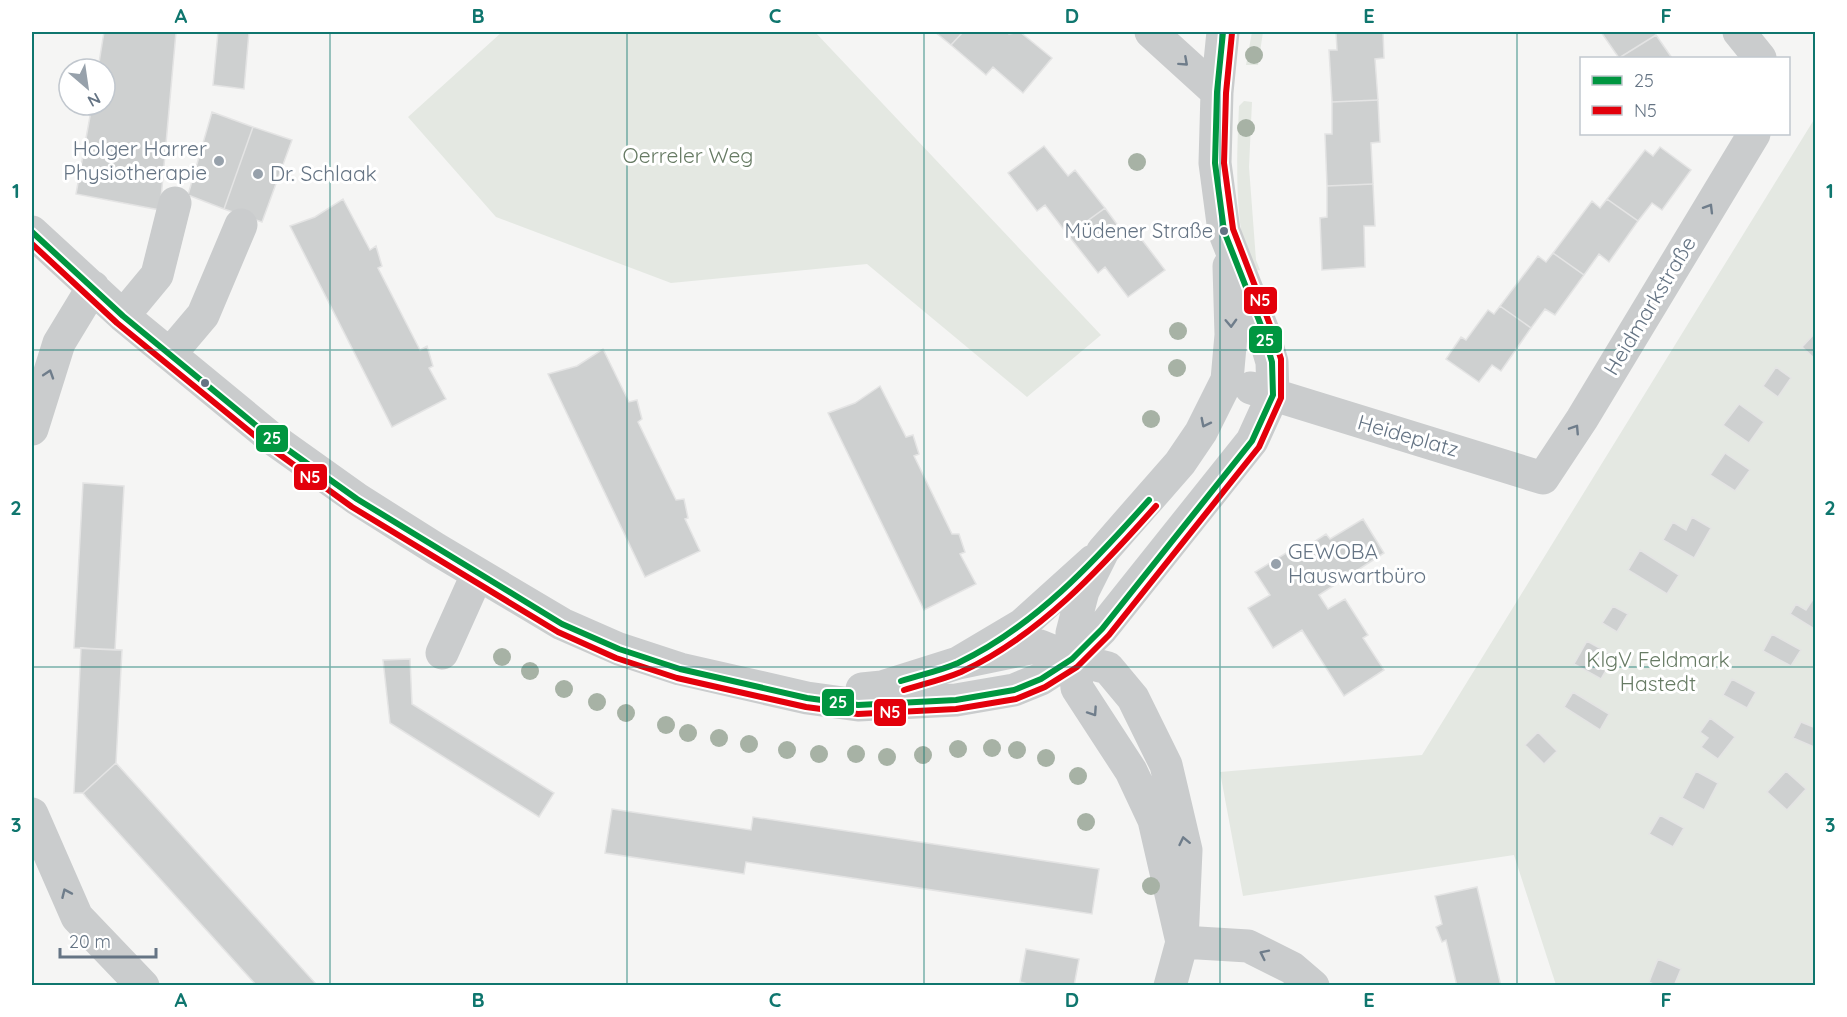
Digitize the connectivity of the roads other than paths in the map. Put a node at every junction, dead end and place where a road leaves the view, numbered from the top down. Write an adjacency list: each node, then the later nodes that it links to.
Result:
1 (1151, 32): 5 (street, one-way to 5)
2 (1223, 32): 5 (street)
3 (1739, 32): 4 (street)
4 (1759, 57)
5 (1217, 92): 10 (street)
6 (1753, 135): 17 (street, Heidmarkstraße, one-way to 6)
7 (175, 203): 12 (street)
8 (241, 225): 13 (street)
9 (32, 232): 11 (street)
10 (1228, 244): 14 (street, one-way to 14); 15 (street)
11 (93, 287): 12 (street); 16 (street, one-way to 11)
12 (123, 316): 13 (street)
13 (170, 354): 19 (street)
14 (1227, 380): 15 (street, Heideplatz); 18 (street, one-way to 18)
15 (1273, 395): 17 (street, Heideplatz); 21 (street)
16 (32, 429)
17 (1543, 478)
18 (1103, 551): 21 (street); 22 (street)
19 (477, 575): 20 (street); 23 (street)
20 (442, 653)
21 (1072, 659): 22 (street); 23 (street); 25 (street)
22 (958, 663): 23 (street)
23 (807, 698)
24 (32, 814): 26 (street, one-way to 24)
25 (1182, 942): 27 (street); 28 (street, one-way to 25)
26 (143, 986)
27 (1170, 986)
28 (1313, 986)

